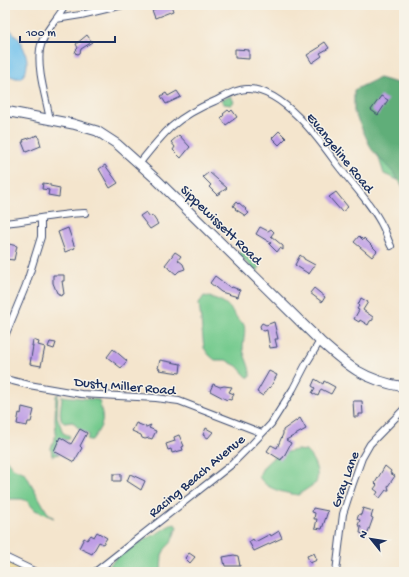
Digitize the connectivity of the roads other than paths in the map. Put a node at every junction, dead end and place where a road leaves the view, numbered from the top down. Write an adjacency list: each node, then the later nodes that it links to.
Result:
1 (66, 5): 3 (street)
2 (123, 5): 3 (street)
3 (56, 19): 5 (street)
4 (5, 111): 5 (main road, Sippewissett Road)
5 (50, 120): 6 (main road, Sippewissett Road)
6 (139, 164): 10 (street, Evangeline Road); 12 (main road, Sippewissett Road)
7 (85, 213): 8 (street)
8 (41, 219): 9 (street); 11 (street)
9 (5, 223)
10 (391, 246)
11 (5, 336)
12 (320, 341): 14 (main road, Sippewissett Road); 16 (street, Racing Beach Avenue)
13 (6, 378): 16 (street, Dusty Miller Road)
14 (404, 387)
15 (404, 409): 20 (street, Gray Lane)
16 (262, 433): 19 (street, Racing Beach Avenue)
17 (5, 557): 18 (street)
18 (36, 572)
19 (95, 572)
20 (336, 572)

